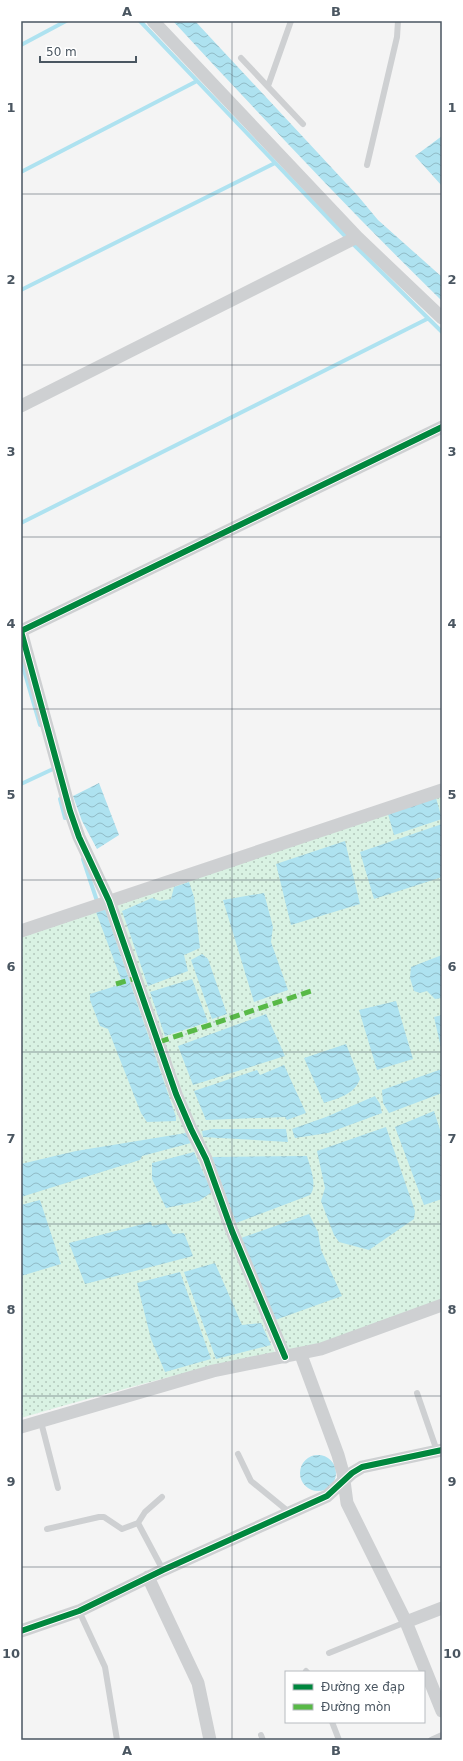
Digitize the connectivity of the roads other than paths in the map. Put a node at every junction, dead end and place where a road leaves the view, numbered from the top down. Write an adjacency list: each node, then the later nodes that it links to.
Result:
1 (153, 21): 8 (street)
2 (291, 21): 5 (lane)
3 (398, 21): 7 (lane)
4 (241, 58): 5 (lane)
5 (268, 86): 6 (lane)
6 (303, 124)
7 (367, 165)
8 (357, 237): 9 (street); 10 (street)
9 (442, 318)
10 (21, 406)
11 (442, 427): 13 (street)
12 (442, 790): 13 (street)
13 (108, 901): 14 (street); 17 (street)
14 (21, 931)
15 (442, 1305): 16 (street)
16 (301, 1355): 17 (street); 23 (street)
17 (285, 1357): 19 (street)
18 (417, 1393): 21 (lane)
19 (41, 1422): 20 (street); 24 (lane)
20 (21, 1427)
21 (439, 1450): 23 (street)
22 (238, 1454): 26 (lane)
23 (344, 1481): 26 (street); 33 (street)
24 (58, 1488)
25 (162, 1497): 27 (lane)
26 (289, 1512): 29 (street)
27 (138, 1523): 28 (lane); 29 (lane)
28 (47, 1529)
29 (163, 1570): 30 (street)
30 (148, 1577): 32 (street); 40 (street)
31 (442, 1608): 33 (street)
32 (79, 1610): 34 (street); 39 (lane)
33 (406, 1622): 35 (lane); 36 (street)
34 (21, 1631)
35 (329, 1653)
36 (442, 1711)
37 (332, 1723): 41 (lane)
38 (442, 1735): 42 (lane)
39 (117, 1740)
40 (210, 1740)
41 (339, 1740)
42 (431, 1740)

